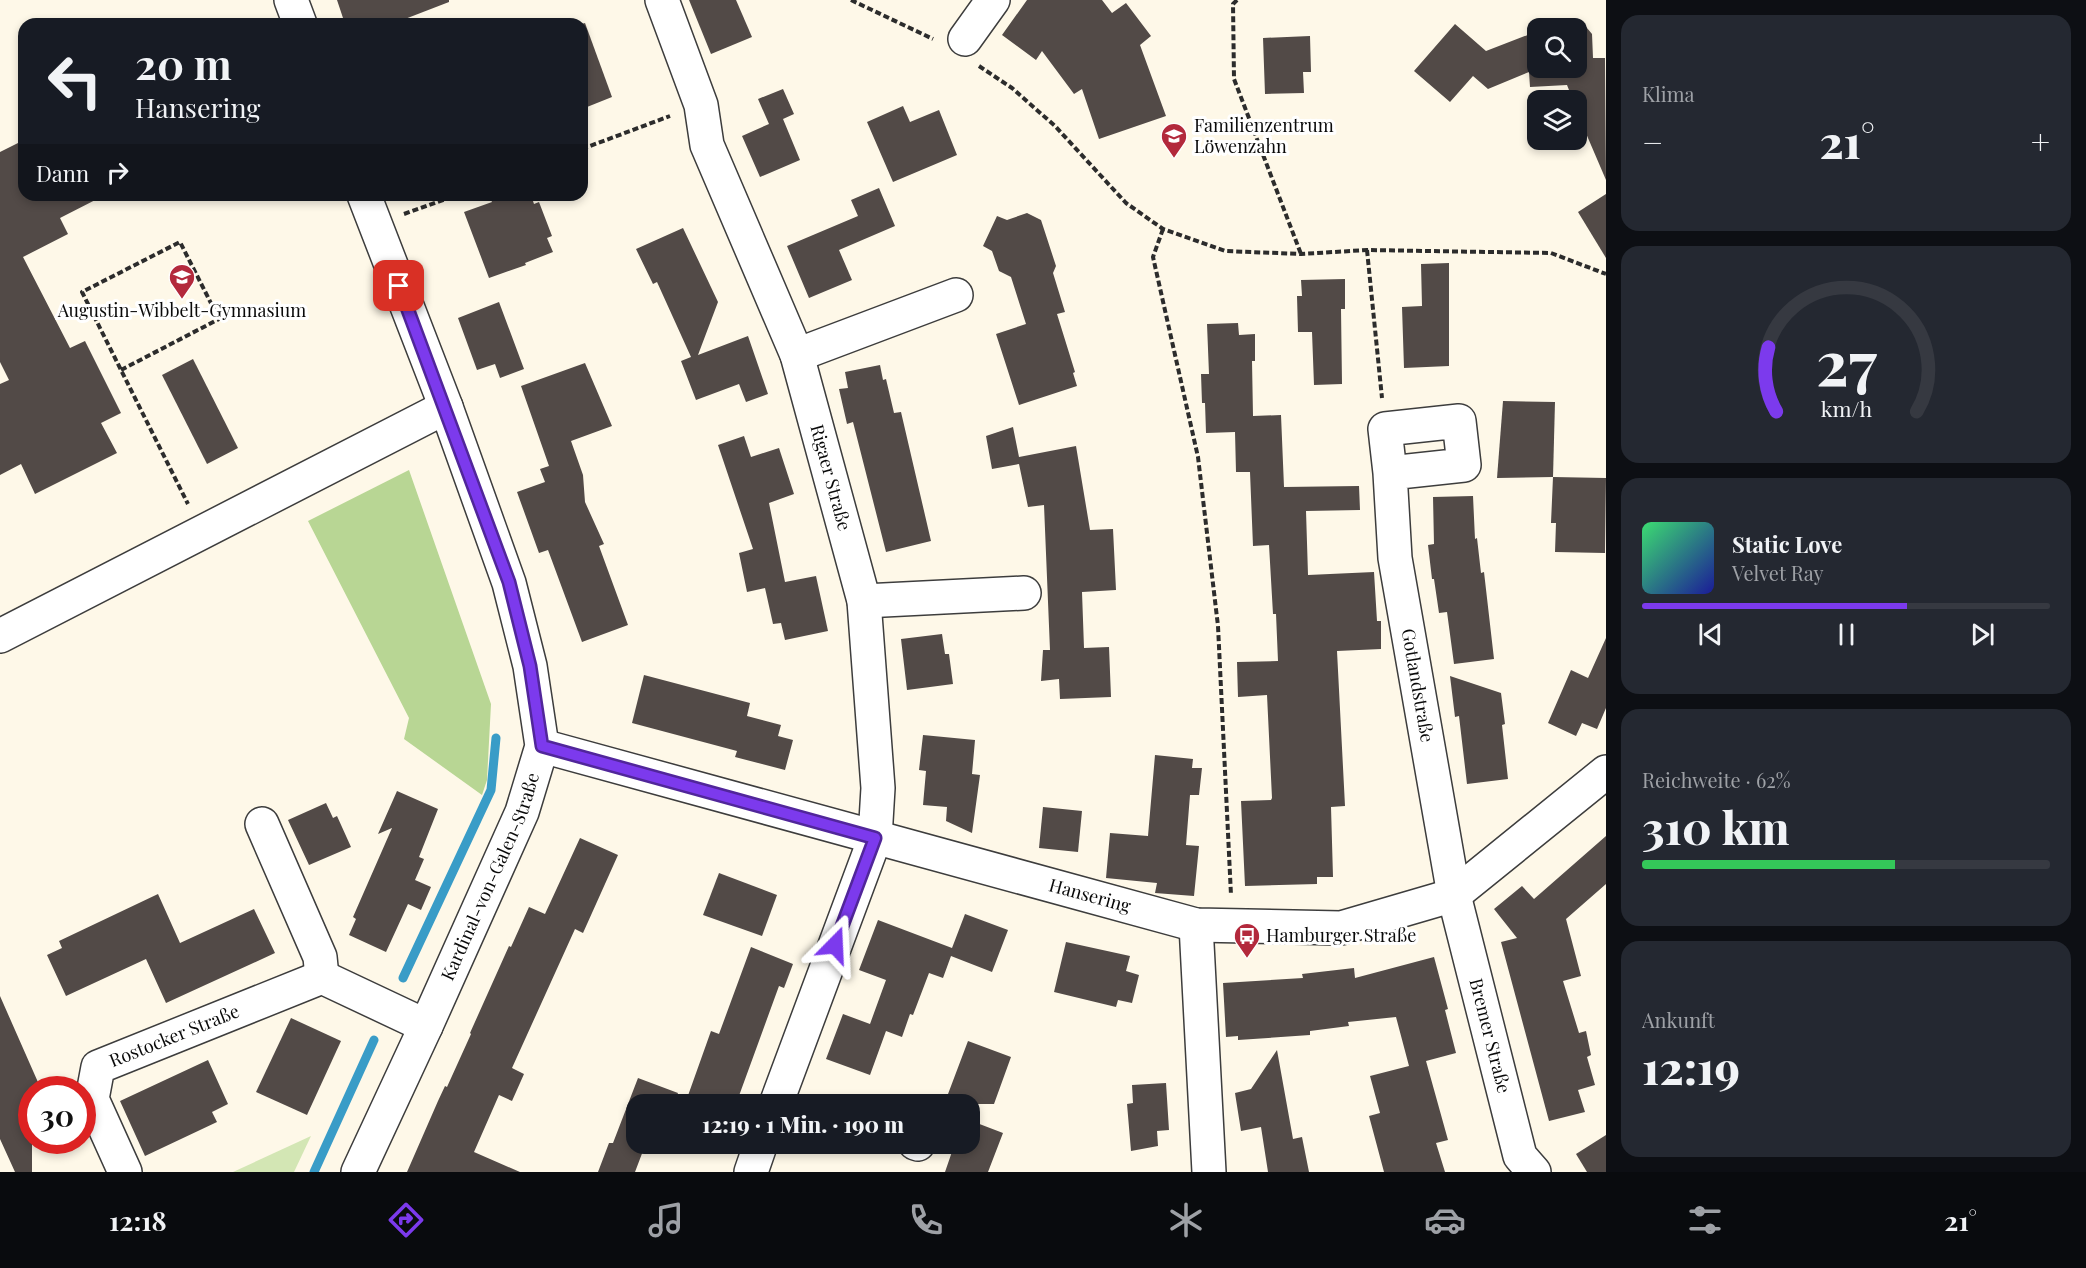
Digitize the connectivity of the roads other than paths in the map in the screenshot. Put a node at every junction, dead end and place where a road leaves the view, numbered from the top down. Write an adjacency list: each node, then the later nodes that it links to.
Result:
1 (291, 0): 4 (street)
2 (662, 0): 8 (street, Rigaer Straße)
3 (993, 0): 5 (street)
4 (298, 18)
5 (959, 48)
6 (366, 201): 9 (street, Kardinal-von-Galen-Straße)
7 (956, 295): 8 (street)
8 (797, 355): 12 (street, Rigaer Straße)
9 (446, 407): 13 (street); 14 (street, Kardinal-von-Galen-Straße)
10 (1390, 473): 10 (street, Gotlandstraße); 18 (street, Gotlandstraße)
11 (1024, 593): 12 (street)
12 (864, 601): 17 (street, Rigaer Straße)
13 (0, 636)
14 (542, 746): 17 (street, Hansering); 21 (street, Kardinal-von-Galen-Straße)
15 (1606, 772): 18 (street, Hansering)
16 (262, 824): 20 (street)
17 (875, 838): 19 (street, Hansering); 22 (street)
18 (1454, 895): 19 (street, Hansering); 28 (street, Bremer Straße)
19 (1196, 926): 27 (street)
20 (322, 977): 21 (street); 24 (street, Rostocker Straße)
21 (426, 1026): 25 (street, Kardinal-von-Galen-Straße)
22 (787, 1094)
23 (757, 1154): 26 (street)
24 (125, 1172)
25 (358, 1172)
26 (751, 1172)
27 (1209, 1172)
28 (1534, 1172)

